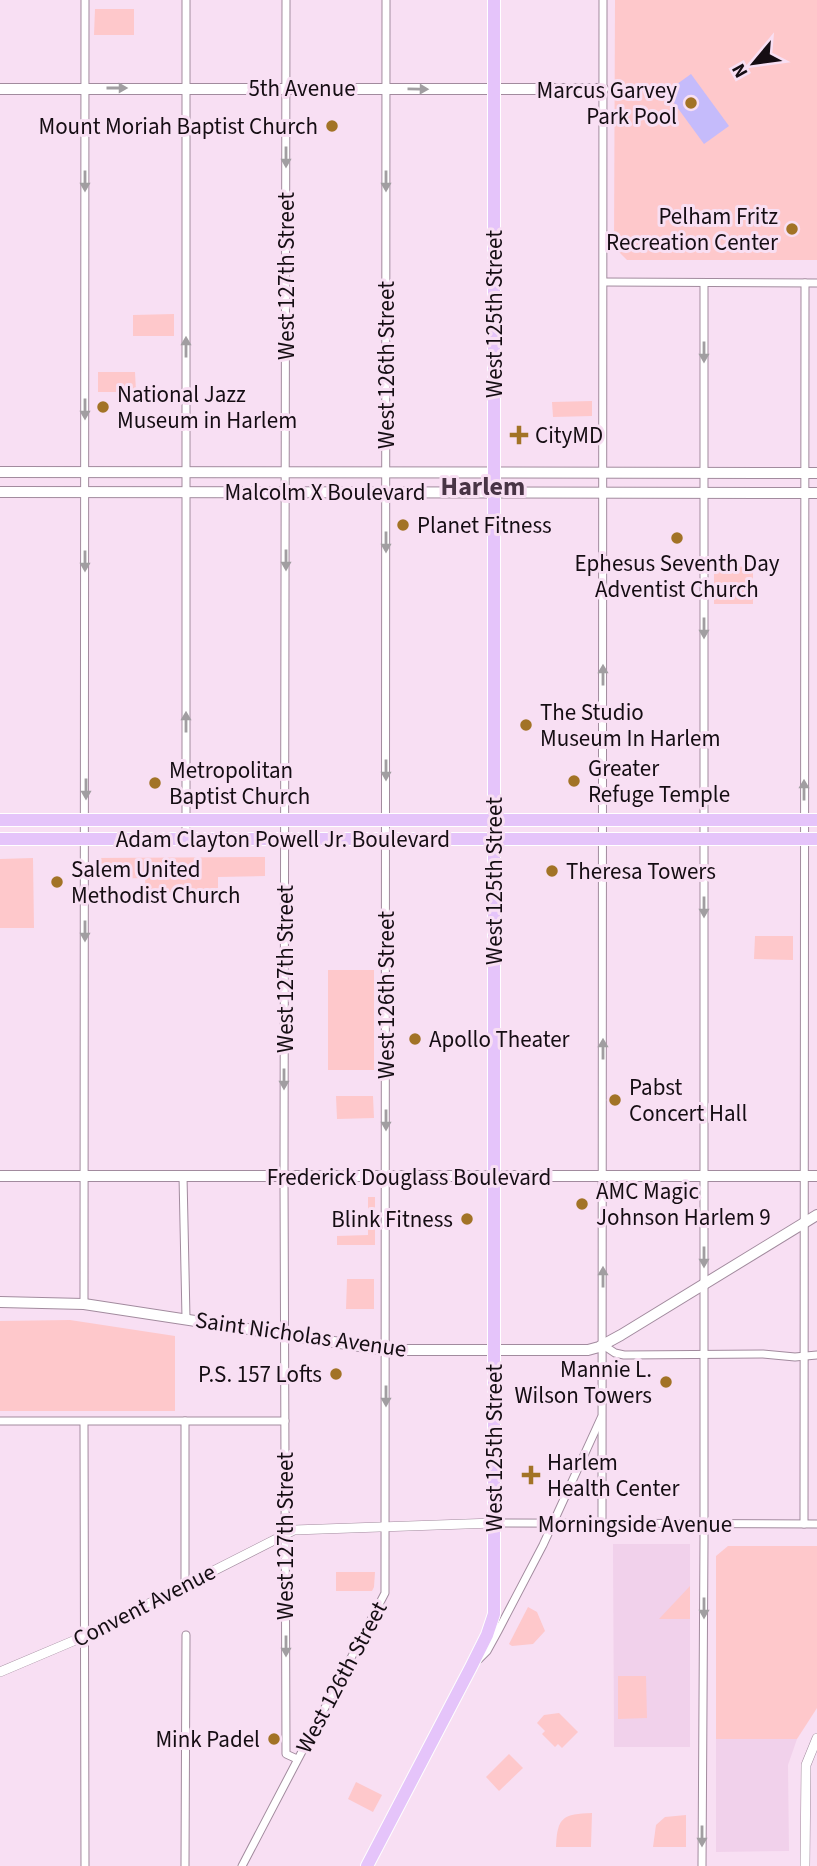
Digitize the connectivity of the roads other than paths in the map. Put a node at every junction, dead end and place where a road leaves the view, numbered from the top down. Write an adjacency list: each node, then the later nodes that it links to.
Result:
1 (85, 0): 7 (street)
2 (186, 0): 8 (street)
3 (286, 0): 9 (street, West 127th Street)
4 (386, 0): 11 (street, West 126th Street)
5 (494, 0): 13 (main road, West 125th Street)
6 (603, 0): 12 (street)
7 (85, 88): 8 (main road, 5th Avenue, one-way to 8); 10 (main road, 5th Avenue); 19 (street, one-way to 19)
8 (185, 88): 9 (main road, 5th Avenue); 20 (street, one-way to 8)
9 (286, 88): 11 (main road, 5th Avenue); 21 (street, West 127th Street, one-way to 21)
10 (0, 89)
11 (386, 89): 13 (main road, 5th Avenue, one-way to 13); 24 (street, West 126th Street, one-way to 24)
12 (603, 89): 13 (main road, 5th Avenue); 14 (street)
13 (494, 90): 25 (main road, West 125th Street)
14 (604, 282): 15 (street); 26 (street)
15 (704, 283): 16 (street); 27 (street, one-way to 27)
16 (805, 283): 17 (street); 22 (street)
17 (817, 283)
18 (0, 472): 19 (main road, Malcolm X Boulevard)
19 (85, 472): 20 (main road, Malcolm X Boulevard); 33 (street)
20 (186, 472): 21 (main road, Malcolm X Boulevard); 29 (street)
21 (286, 473): 24 (main road, Malcolm X Boulevard); 30 (street, West 127th Street)
22 (805, 473): 23 (main road, Malcolm X Boulevard); 27 (main road, Malcolm X Boulevard); 36 (street)
23 (817, 473)
24 (386, 474): 25 (main road, Malcolm X Boulevard); 31 (street, West 126th Street)
25 (494, 474): 26 (main road, Malcolm X Boulevard); 34 (main road, West 125th Street)
26 (603, 474): 27 (main road, Malcolm X Boulevard); 32 (street)
27 (704, 474): 35 (street)
28 (0, 492): 33 (main road, Malcolm X Boulevard)
29 (186, 492): 30 (main road, Malcolm X Boulevard); 33 (main road, Malcolm X Boulevard); 40 (street, one-way to 29)
30 (286, 492): 31 (main road, Malcolm X Boulevard); 37 (street, West 127th Street, one-way to 37)
31 (386, 492): 34 (main road, Malcolm X Boulevard); 45 (street, West 126th Street, one-way to 45)
32 (603, 492): 34 (main road, Malcolm X Boulevard); 35 (main road, Malcolm X Boulevard); 42 (street, one-way to 32)
33 (85, 493): 39 (street, one-way to 39)
34 (494, 493): 41 (main road, West 125th Street)
35 (704, 493): 36 (main road, Malcolm X Boulevard); 43 (street, one-way to 43)
36 (811, 493): 44 (street, one-way to 36)
37 (286, 819): 40 (main road, Adam Clayton Powell Jr. Boulevard); 45 (main road, Adam Clayton Powell Jr. Boulevard); 49 (street, West 127th Street)
38 (0, 820): 39 (main road, Adam Clayton Powell Jr. Boulevard)
39 (86, 820): 40 (main road, Adam Clayton Powell Jr. Boulevard); 47 (street)
40 (186, 820): 48 (street)
41 (494, 820): 42 (main road, Adam Clayton Powell Jr. Boulevard); 45 (main road, Adam Clayton Powell Jr. Boulevard); 50 (main road, West 125th Street)
42 (603, 820): 43 (main road, Adam Clayton Powell Jr. Boulevard); 51 (street)
43 (704, 820): 44 (main road, Adam Clayton Powell Jr. Boulevard); 52 (street)
44 (811, 820): 53 (street)
45 (386, 821): 54 (street, West 126th Street)
46 (0, 839): 47 (main road, Adam Clayton Powell Jr. Boulevard)
47 (86, 839): 48 (main road, Adam Clayton Powell Jr. Boulevard); 56 (street, one-way to 56)
48 (186, 839): 49 (main road, Adam Clayton Powell Jr. Boulevard)
49 (286, 839): 54 (main road, Adam Clayton Powell Jr. Boulevard); 59 (street, West 127th Street, one-way to 59)
50 (494, 839): 51 (main road, Adam Clayton Powell Jr. Boulevard); 54 (main road, Adam Clayton Powell Jr. Boulevard); 62 (main road, West 125th Street)
51 (603, 839): 52 (main road, Adam Clayton Powell Jr. Boulevard); 63 (street, one-way to 51)
52 (704, 839): 53 (main road, Adam Clayton Powell Jr. Boulevard); 61 (street, one-way to 61)
53 (811, 839): 58 (street)
54 (386, 840): 60 (street, West 126th Street, one-way to 60)
55 (0, 1176): 56 (main road, Frederick Douglass Boulevard)
56 (83, 1176): 57 (main road, Frederick Douglass Boulevard); 68 (street)
57 (183, 1176): 59 (main road, Frederick Douglass Boulevard); 69 (street)
58 (811, 1176): 61 (main road, Frederick Douglass Boulevard); 65 (street)
59 (284, 1177): 60 (main road, Frederick Douglass Boulevard); 70 (street, West 127th Street)
60 (386, 1177): 62 (main road, Frederick Douglass Boulevard); 72 (street, West 126th Street)
61 (704, 1177): 63 (main road, Frederick Douglass Boulevard); 66 (street, one-way to 66)
62 (494, 1178): 63 (main road, Frederick Douglass Boulevard); 73 (main road, West 125th Street)
63 (603, 1178): 71 (street, one-way to 63)
64 (817, 1215): 65 (main road, Saint Nicholas Avenue)
65 (804, 1223): 66 (main road, Saint Nicholas Avenue); 76 (street)
66 (704, 1284): 71 (main road, Saint Nicholas Avenue); 75 (street)
67 (0, 1302): 68 (main road, Saint Nicholas Avenue)
68 (84, 1304): 69 (main road, Saint Nicholas Avenue)
69 (186, 1318): 70 (main road, Saint Nicholas Avenue)
70 (285, 1333): 72 (main road, Saint Nicholas Avenue); 81 (street, West 127th Street)
71 (603, 1345): 73 (main road, Saint Nicholas Avenue); 75 (street); 77 (street)
72 (386, 1350): 73 (main road, Saint Nicholas Avenue); 88 (street, West 126th Street, one-way to 88)
73 (494, 1350): 82 (main road, West 125th Street)
74 (817, 1354): 76 (street)
75 (704, 1355): 76 (street); 85 (street)
76 (805, 1356): 86 (street)
77 (602, 1416): 83 (street, West 125th Street); 84 (street)
78 (0, 1421): 80 (street)
79 (185, 1421): 80 (street); 81 (street); 90 (street)
80 (85, 1422): 92 (street)
81 (285, 1422): 89 (street, West 127th Street)
82 (494, 1523): 83 (street, Morningside Avenue); 88 (street, Morningside Avenue); 93 (main road, West 125th Street)
83 (552, 1524): 84 (street, Morningside Avenue); 93 (street, West 125th Street)
84 (603, 1524): 85 (street, Morningside Avenue)
85 (704, 1524): 86 (street, Morningside Avenue); 101 (street, one-way to 101)
86 (804, 1524): 87 (street, Morningside Avenue)
87 (817, 1524)
88 (386, 1527): 89 (street, Morningside Avenue); 96 (street, West 126th Street)
89 (286, 1533): 90 (street, Convent Avenue); 96 (street, West 127th Street, one-way to 96)
90 (185, 1584): 92 (street, Convent Avenue)
91 (186, 1635): 98 (street)
92 (85, 1636): 94 (street, Convent Avenue); 97 (street)
93 (471, 1667): 100 (main road, West 125th Street)
94 (0, 1672)
95 (817, 1738): 102 (street)
96 (297, 1759): 99 (street, West 126th Street)
97 (85, 1866)
98 (185, 1866)
99 (242, 1866)
100 (367, 1866)
101 (702, 1866)
102 (805, 1866)

